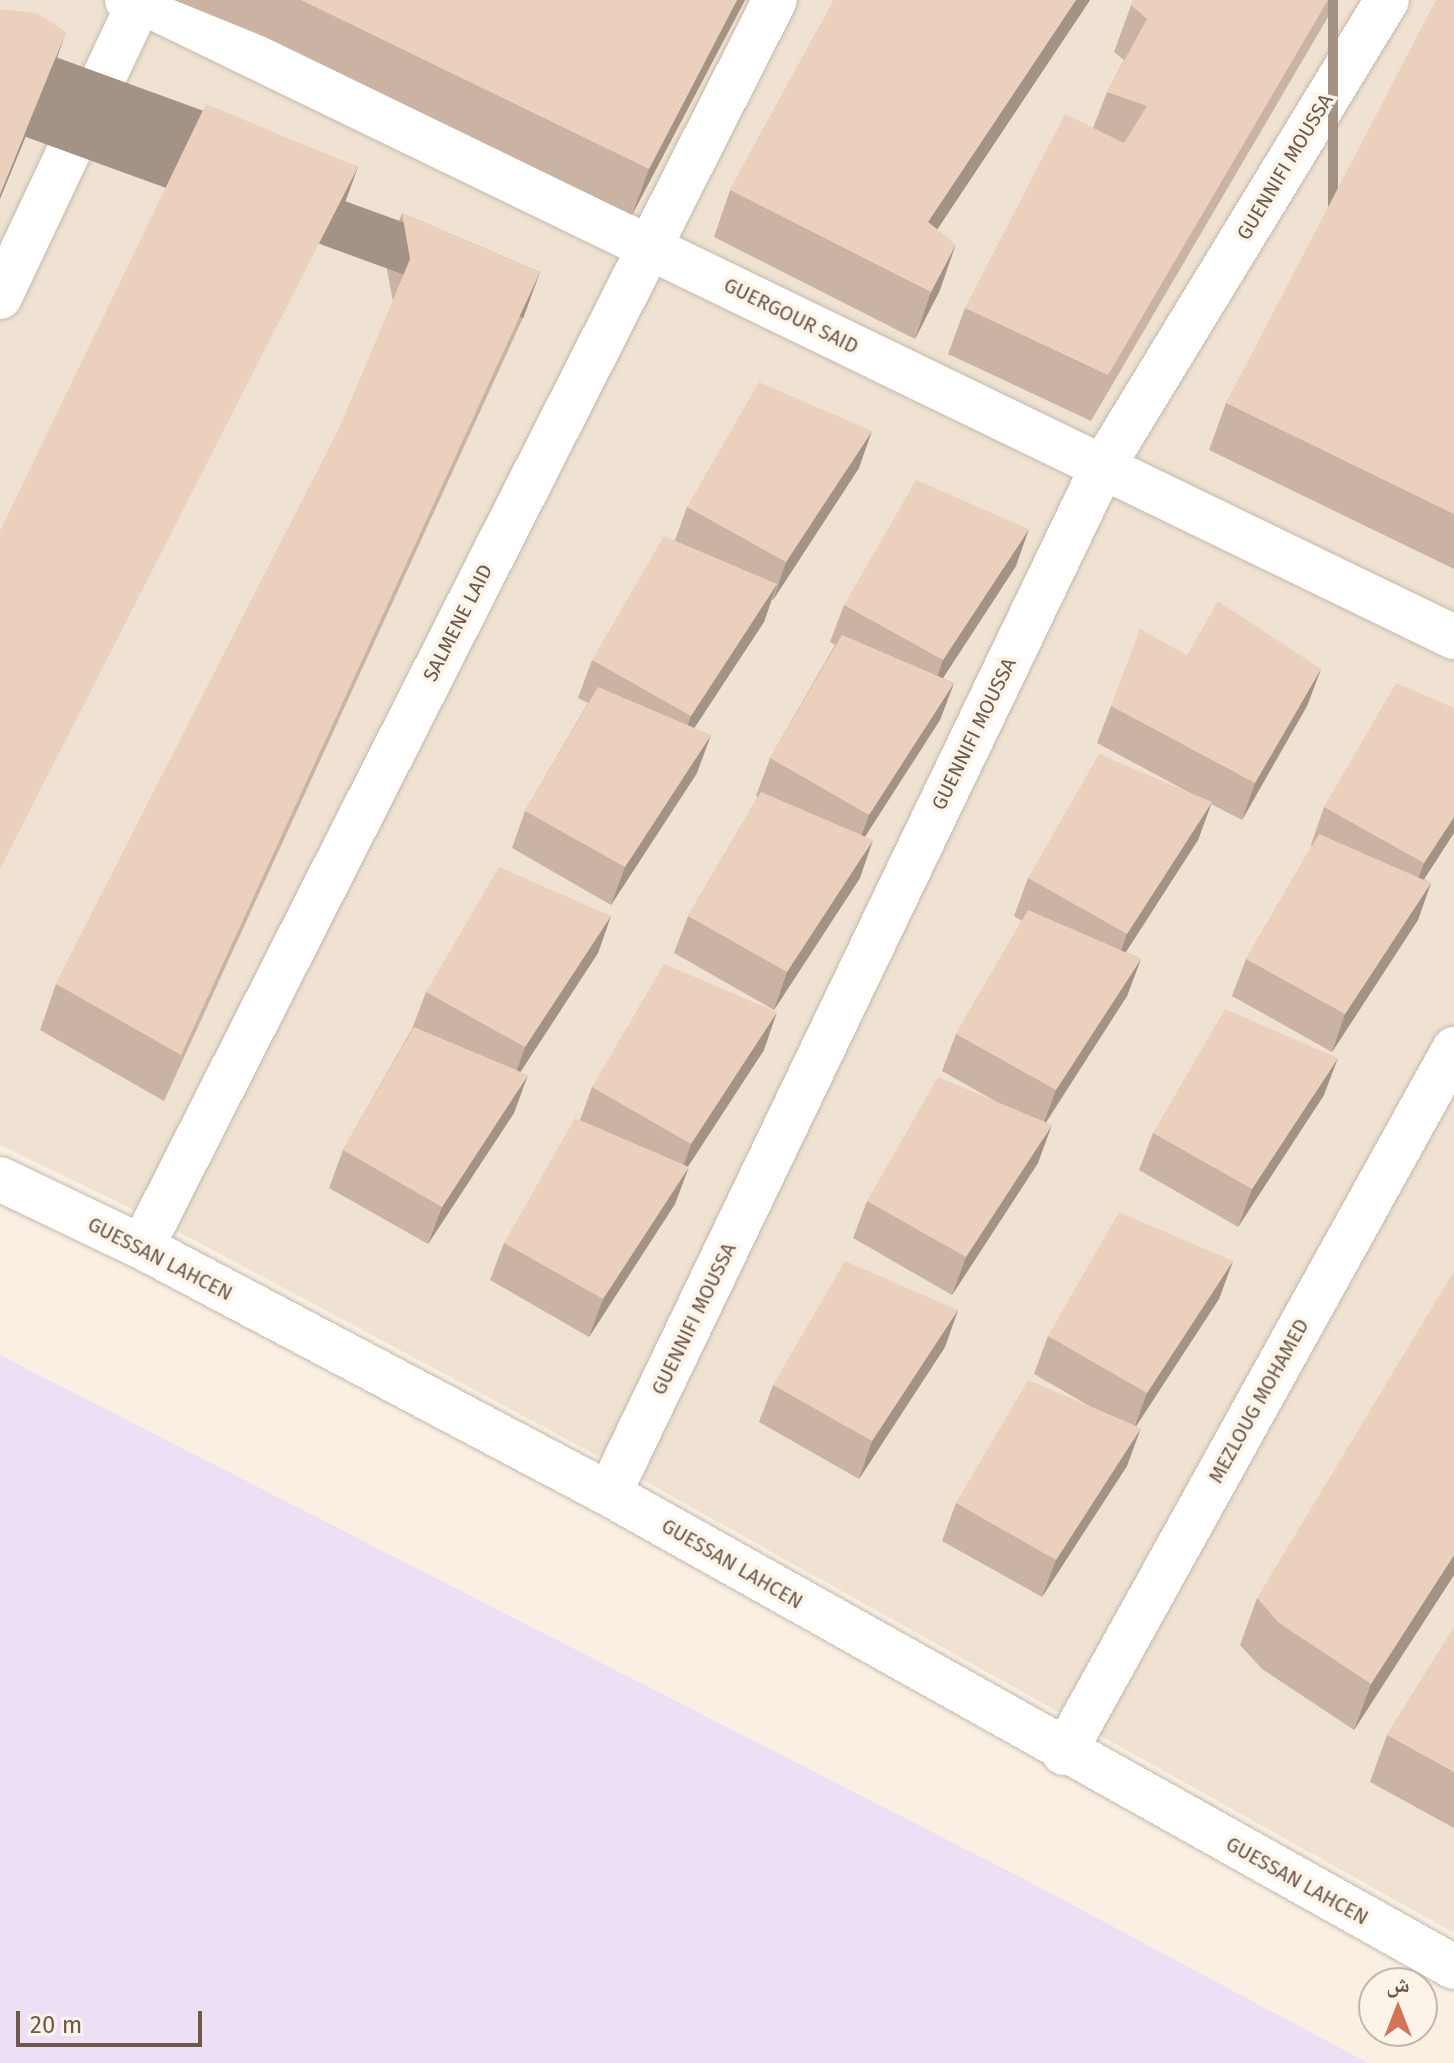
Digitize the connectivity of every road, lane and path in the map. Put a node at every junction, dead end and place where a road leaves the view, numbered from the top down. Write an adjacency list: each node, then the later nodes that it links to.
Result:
1 (127, 0): 4 (street, GUERGOUR SAID)
2 (775, 0): 5 (street, SALMENE LAID)
3 (1387, 0): 7 (street, GUENNIFI MOUSSA)
4 (140, 1): 5 (street, GUERGOUR SAID); 6 (street)
5 (648, 246): 7 (street, GUERGOUR SAID); 11 (street, SALMENE LAID)
6 (0, 297)
7 (1102, 468): 8 (street, GUERGOUR SAID); 12 (street, GUENNIFI MOUSSA)
8 (1454, 637)
9 (1454, 1049): 13 (street, MEZLOUG MOHAMED)
10 (0, 1179): 11 (street, GUESSAN LAHCEN)
11 (142, 1247): 12 (street, GUESSAN LAHCEN)
12 (609, 1494): 13 (street, GUESSAN LAHCEN)
13 (1064, 1753): 14 (street, GUESSAN LAHCEN)
14 (1454, 1967)

